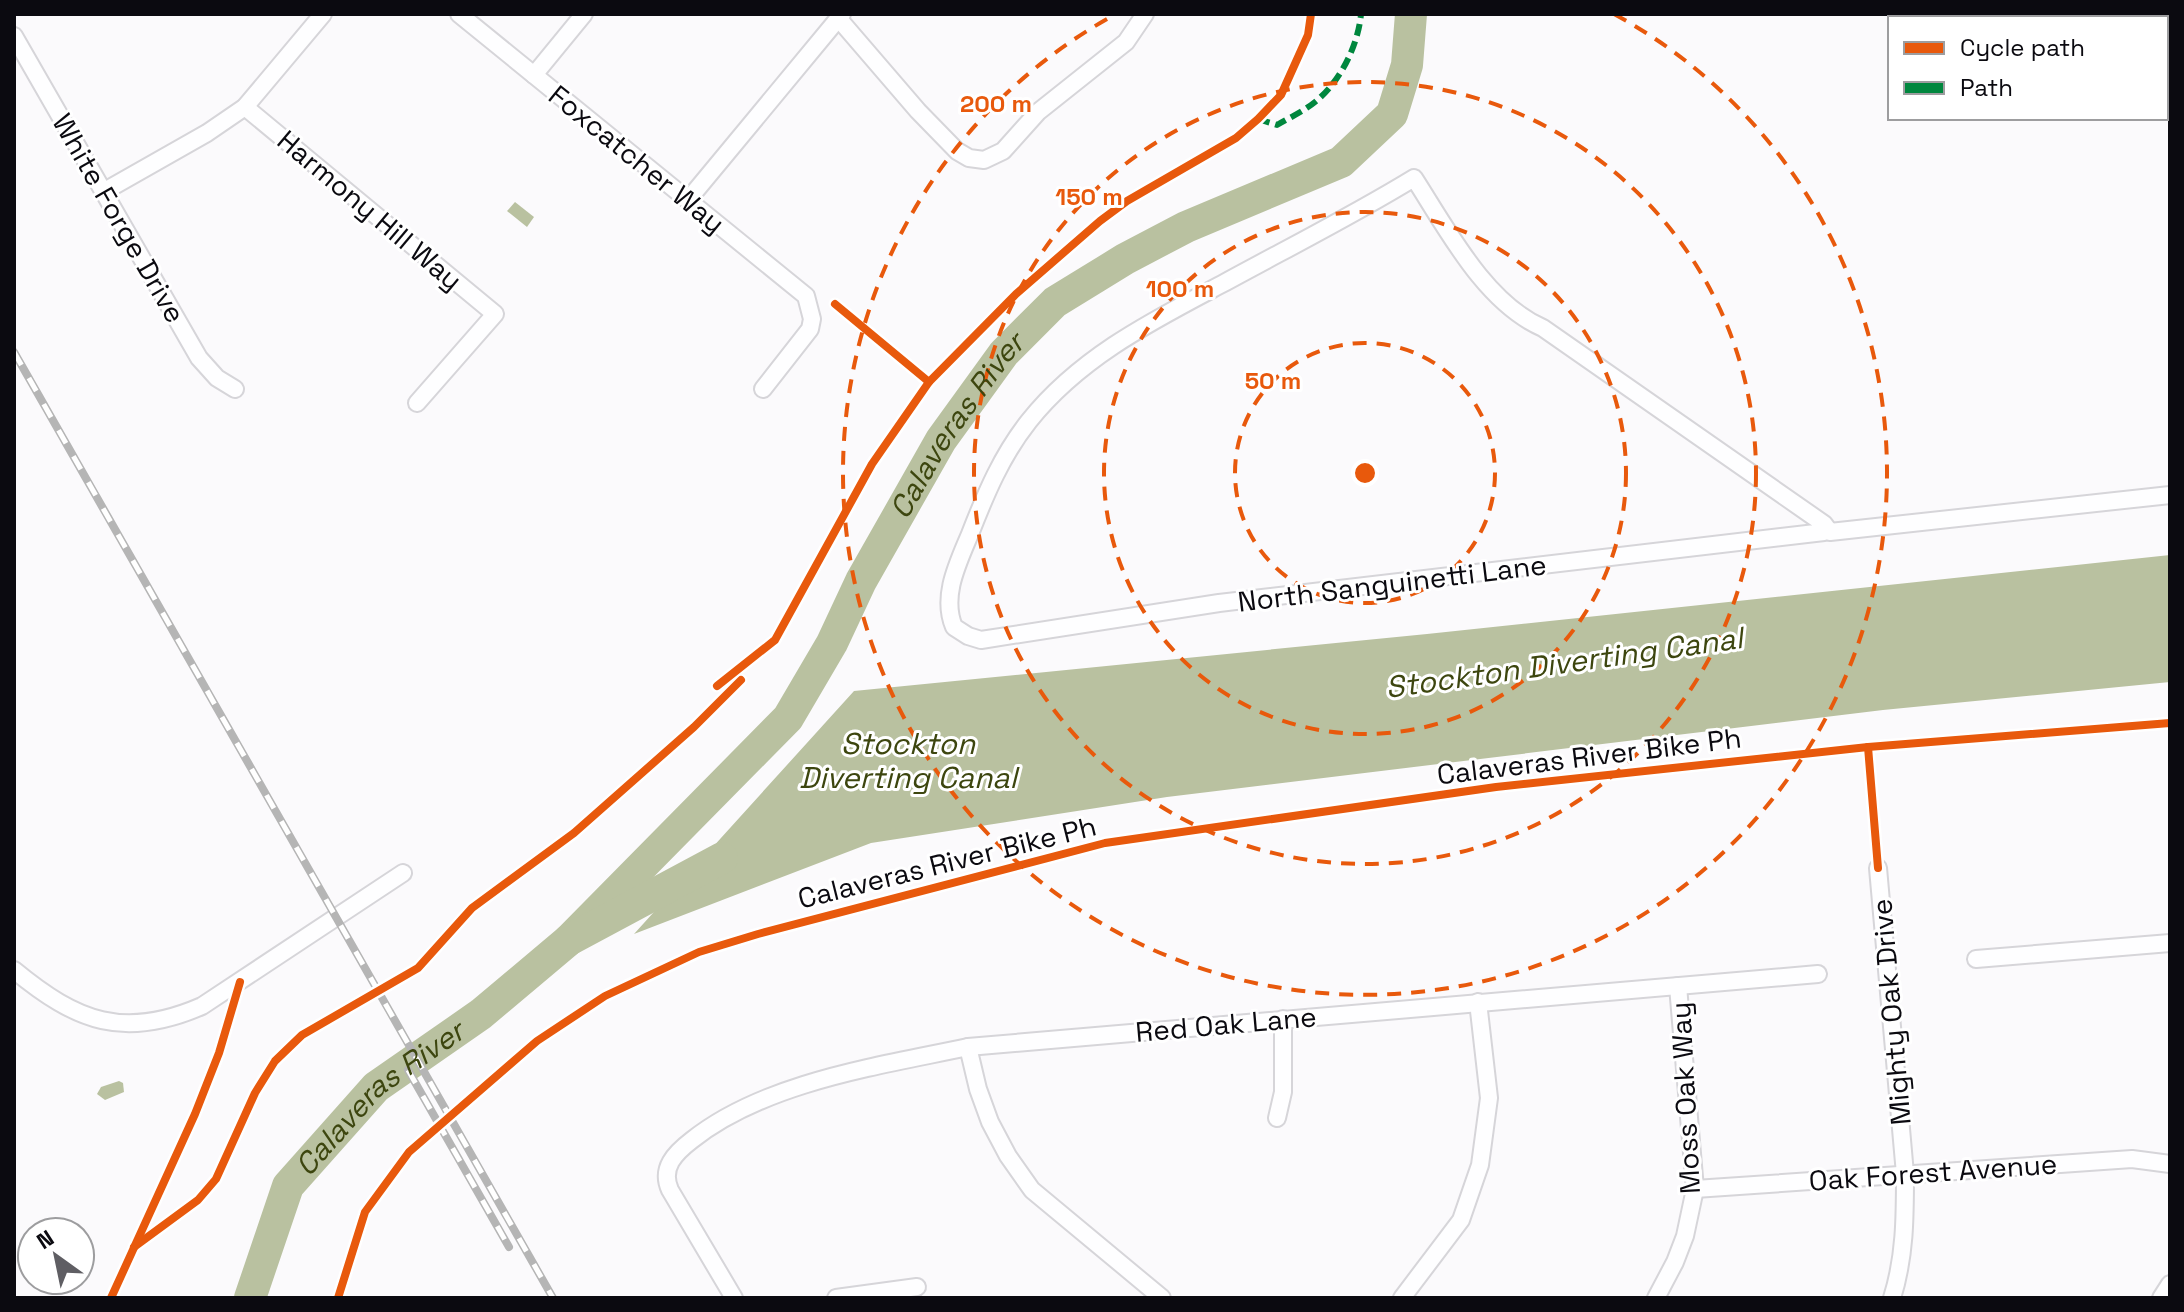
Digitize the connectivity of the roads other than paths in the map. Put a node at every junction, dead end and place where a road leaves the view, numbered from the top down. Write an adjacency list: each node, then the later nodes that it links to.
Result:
1 (323, 14): 8 (street)
2 (459, 14): 7 (street, Foxcatcher Way)
3 (584, 14): 7 (street)
4 (1145, 14): 5 (street)
5 (840, 16): 10 (street)
6 (14, 36): 9 (street, White Forge Drive)
7 (534, 75): 10 (street, Foxcatcher Way)
8 (245, 107): 9 (street); 13 (street, Harmony Hill Way)
9 (103, 192): 11 (street, White Forge Drive)
10 (688, 200): 12 (street, Foxcatcher Way)
11 (235, 389)
12 (763, 389)
13 (417, 403)
14 (2170, 495): 15 (street, North Sanguinetti Lane)
15 (1829, 530): 15 (street, North Sanguinetti Lane)
16 (1878, 868): 28 (street, Mighty Oak Drive)
17 (403, 873): 20 (street)
18 (2170, 943): 19 (street)
19 (1976, 959)
20 (14, 970)
21 (1818, 974): 22 (street, Red Oak Lane)
22 (1678, 986): 23 (street, Red Oak Lane); 29 (street, Moss Oak Way)
23 (1478, 1002): 24 (street, Red Oak Lane); 35 (street)
24 (1283, 1019): 25 (street, Red Oak Lane); 26 (street)
25 (968, 1047): 32 (street, Red Oak Lane); 34 (street)
26 (1277, 1118)
27 (2170, 1164): 28 (street, Oak Forest Avenue)
28 (1905, 1174): 29 (street, Oak Forest Avenue); 37 (street, Mighty Oak Drive)
29 (1695, 1189): 36 (street, Moss Oak Way)
30 (2170, 1284): 38 (street)
31 (917, 1287): 33 (street)
32 (734, 1298)
33 (836, 1298)
34 (1162, 1298)
35 (1402, 1298)
36 (1656, 1298)
37 (1892, 1298)
38 (2161, 1298)

